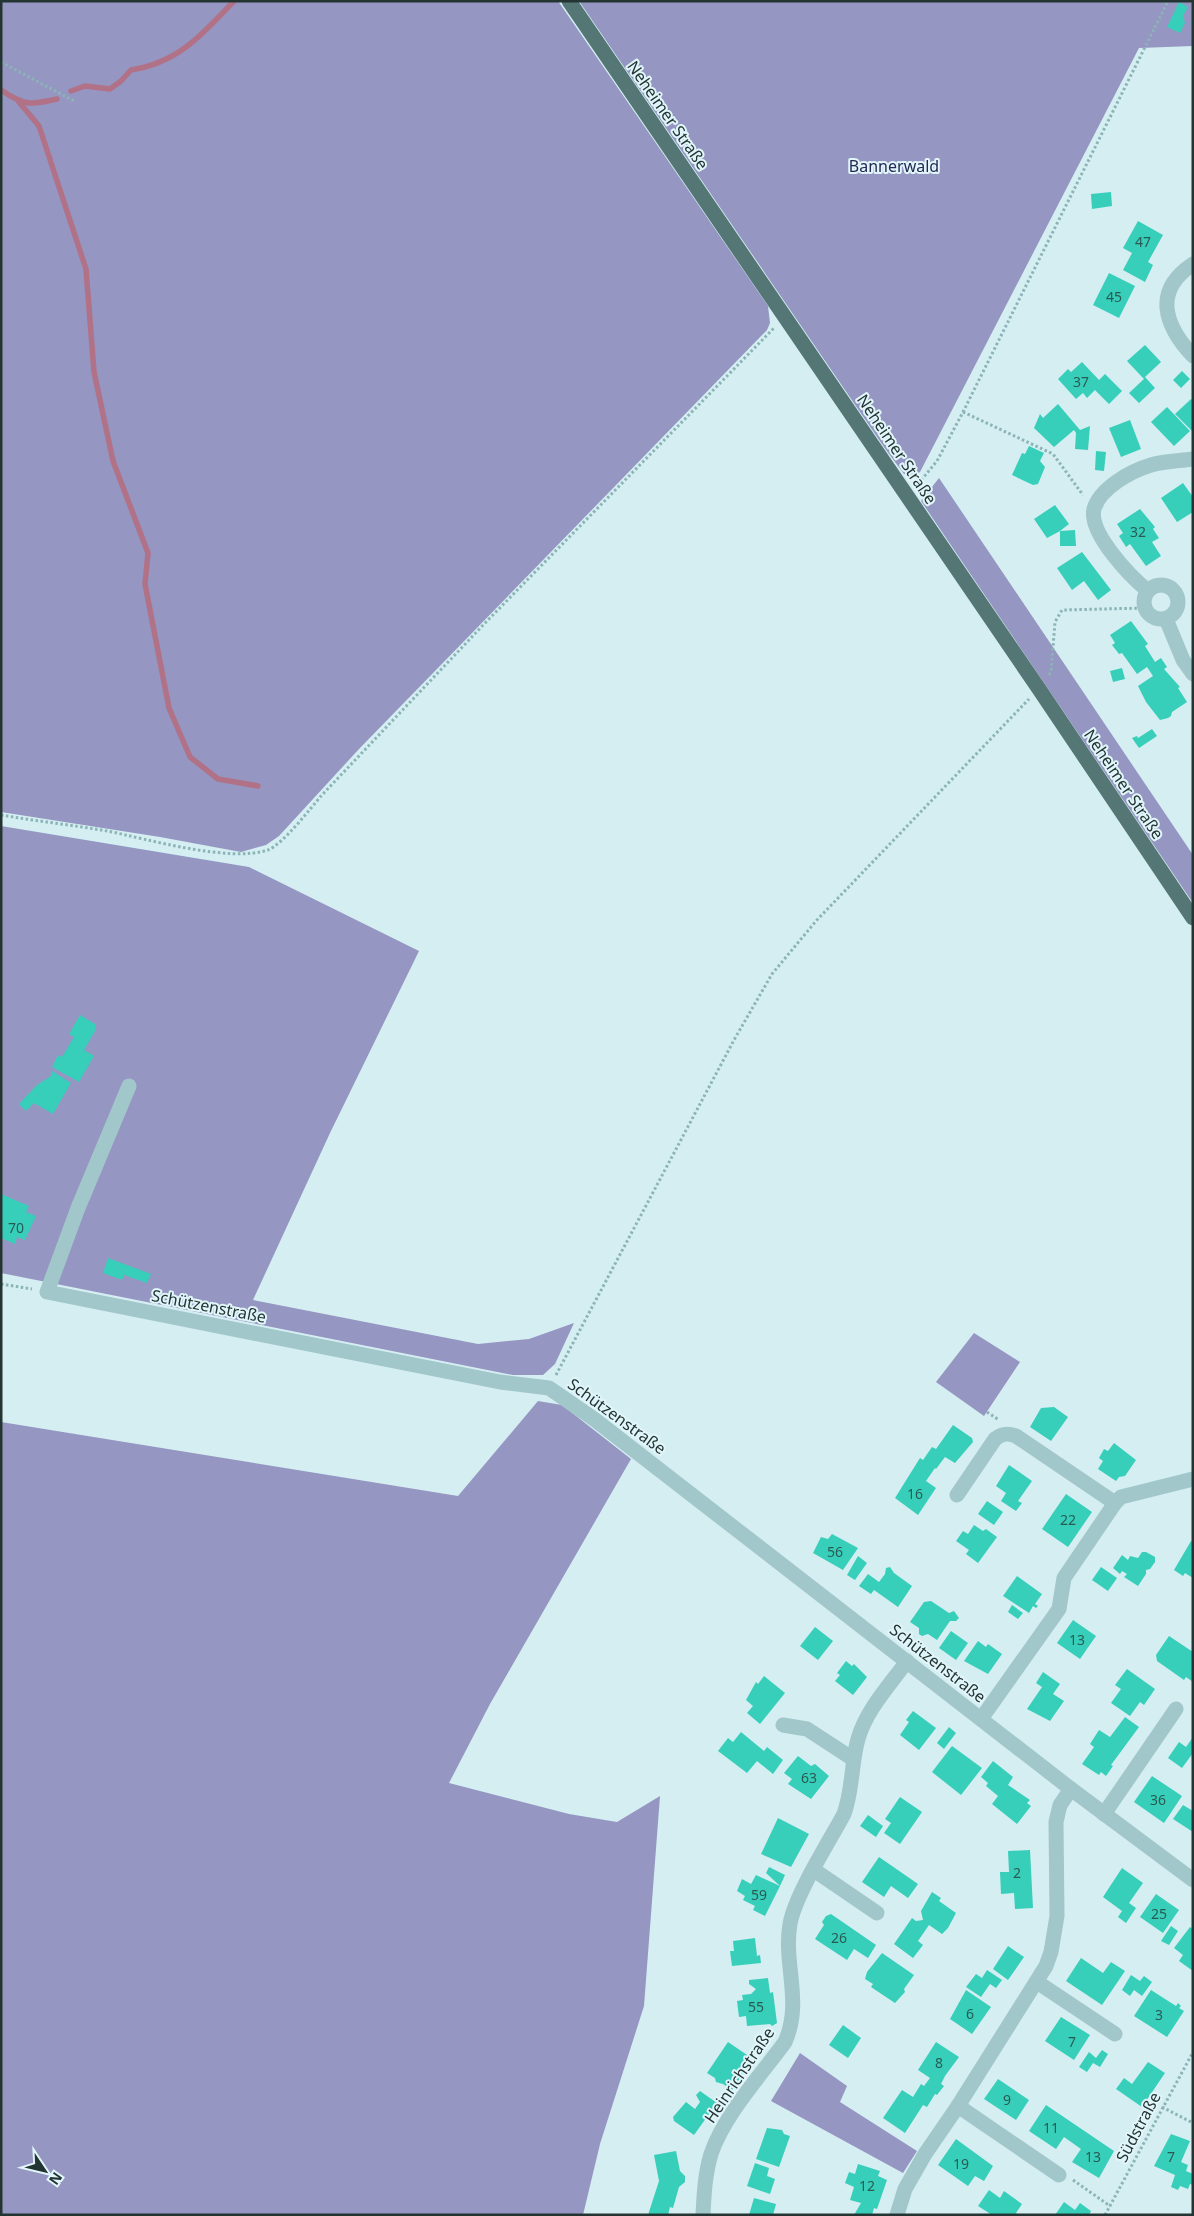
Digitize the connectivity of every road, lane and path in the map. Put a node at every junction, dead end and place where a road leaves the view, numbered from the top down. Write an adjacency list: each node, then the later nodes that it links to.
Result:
1 (569, 1): 6 (main road, Neheimer Straße)
2 (1168, 1): 8 (path)
3 (1, 62): 4 (path)
4 (74, 101)
5 (1193, 264): 7 (street)
6 (785, 316): 10 (main road, Neheimer Straße); 18 (path)
7 (1193, 356)
8 (963, 412): 10 (path); 11 (path)
9 (1193, 459): 11 (street)
10 (907, 496): 17 (main road, Neheimer Straße)
11 (1094, 509): 12 (street)
12 (1148, 591): 13 (street); 14 (street)
13 (1185, 602): 15 (street)
14 (1145, 608): 15 (street); 17 (path)
15 (1166, 618): 16 (street)
16 (1193, 674)
17 (1039, 689): 19 (main road, Neheimer Straße); 23 (path)
18 (1, 815)
19 (1193, 918)
20 (129, 1086): 22 (street)
21 (1, 1284): 22 (path)
22 (47, 1292): 23 (street, Schützenstraße)
23 (549, 1388): 27 (street, Schützenstraße)
24 (1193, 1479): 26 (street)
25 (957, 1495): 26 (street)
26 (1115, 1503): 29 (street)
27 (907, 1661): 29 (street, Schützenstraße); 31 (street, Heinrichstraße)
28 (1176, 1709): 33 (street)
29 (981, 1719): 32 (street, Schützenstraße)
30 (783, 1725): 31 (street)
31 (853, 1759): 34 (street, Heinrichstraße)
32 (1070, 1789): 33 (street, Schützenstraße); 37 (street)
33 (1104, 1814): 35 (street, Schützenstraße)
34 (814, 1870): 36 (street); 45 (street, Heinrichstraße)
35 (1193, 1880)
36 (877, 1913)
37 (1037, 1982): 38 (street); 40 (street)
38 (1115, 2034)
39 (1193, 2052): 41 (path, Südstraße)
40 (958, 2106): 43 (street); 46 (street)
41 (1162, 2107): 42 (path); 44 (path, Südstraße)
42 (1193, 2123)
43 (1058, 2175): 44 (path)
44 (1110, 2206): 47 (path, Südstraße)
45 (703, 2215)
46 (896, 2215)
47 (1105, 2215)

